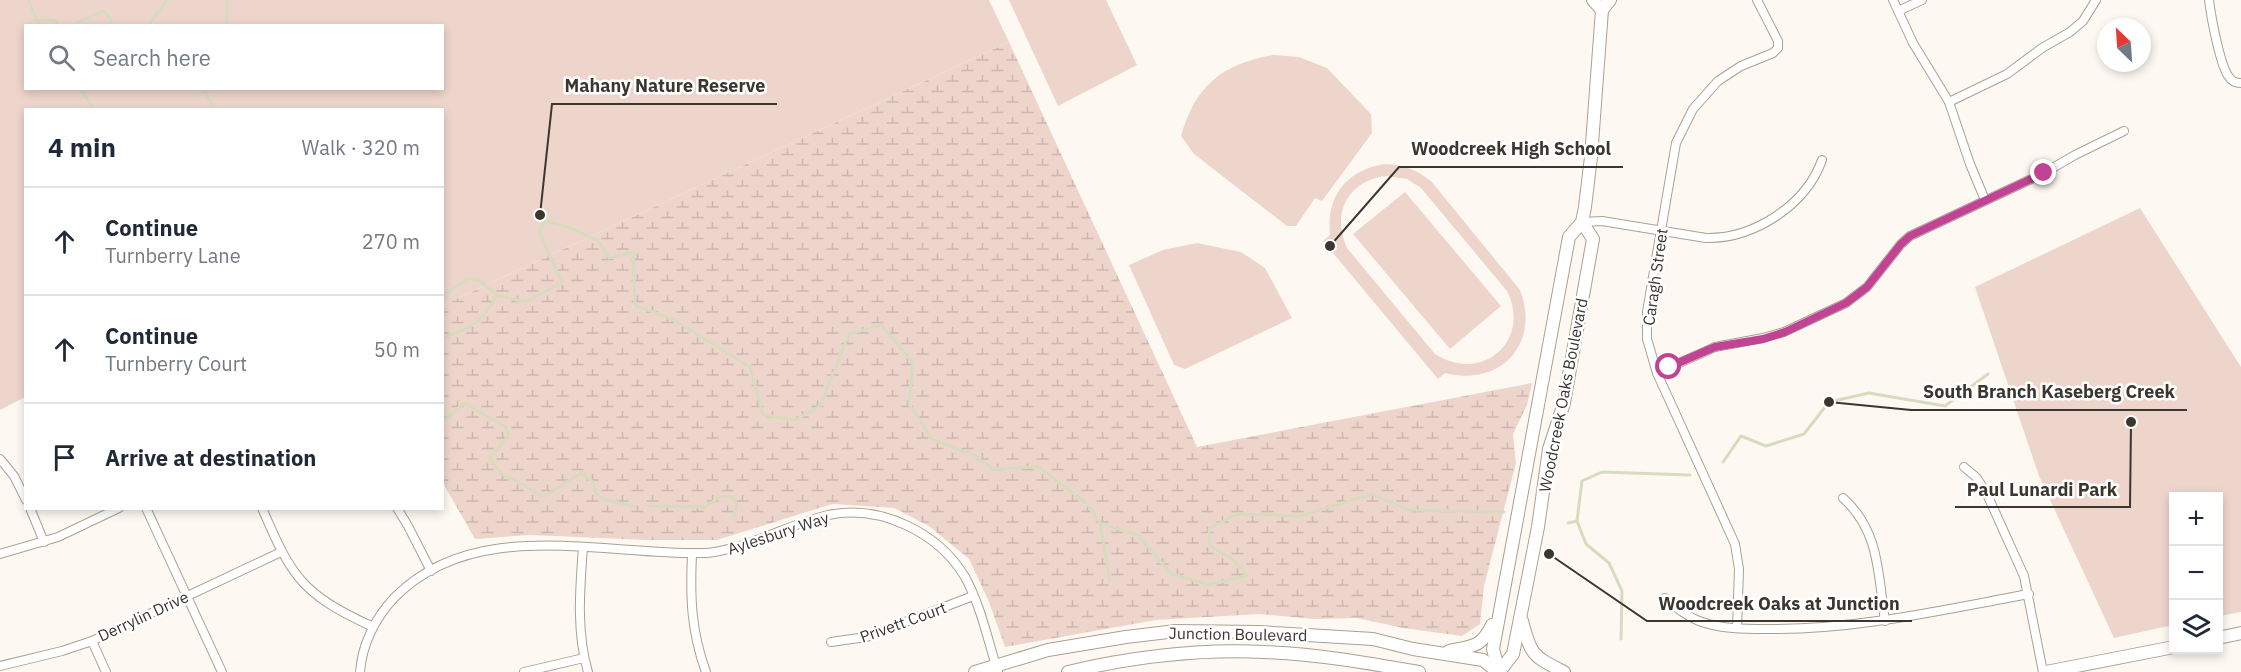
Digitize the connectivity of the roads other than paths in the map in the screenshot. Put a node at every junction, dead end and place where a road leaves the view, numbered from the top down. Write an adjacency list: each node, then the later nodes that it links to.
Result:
1 (1593, 0): 7 (main road, Woodcreek Oaks Boulevard)
2 (1757, 0): 15 (street, Caragh Street)
3 (1893, 0): 8 (street)
4 (1922, 0): 8 (street)
5 (2096, 0): 10 (street)
6 (2209, 0): 9 (street)
7 (1606, 5): 14 (main road, Woodcreek Oaks Boulevard)
8 (1898, 11): 10 (street)
9 (2241, 83)
10 (1949, 102): 13 (street)
11 (2124, 131): 13 (street)
12 (1822, 160): 15 (street)
13 (1986, 200): 16 (street)
14 (1582, 222): 15 (street); 36 (main road, Woodcreek Oaks Boulevard); 37 (main road, Woodcreek Oaks Boulevard)
15 (1660, 230): 16 (street, Caragh Street)
16 (1657, 373): 40 (street, Caragh Street)
17 (0, 459): 19 (street)
18 (1964, 467): 32 (street)
19 (24, 496)
20 (1843, 498): 38 (street)
21 (31, 510): 26 (street)
22 (115, 510): 26 (street)
23 (147, 510): 33 (street)
24 (263, 510): 28 (street)
25 (398, 510): 31 (street)
26 (44, 542): 29 (street)
27 (583, 547): 30 (street, Aylesbury Way); 31 (street, Aylesbury Way); 47 (street)
28 (281, 552): 33 (street, Derrylin Drive); 39 (street)
29 (0, 554)
30 (692, 554): 34 (street, Aylesbury Way); 55 (street)
31 (430, 571): 39 (street, Aylesbury Way)
32 (2029, 594): 38 (street); 61 (street)
33 (186, 596): 43 (street, Derrylin Drive); 51 (street)
34 (973, 596): 44 (street, Privett Court); 49 (street, Aylesbury Way)
35 (1665, 598): 40 (street)
36 (1499, 611): 46 (main road); 59 (main road, Woodcreek Oaks Boulevard)
37 (1521, 615): 59 (main road, Woodcreek Oaks Boulevard); 60 (main road)
38 (1885, 621): 40 (street)
39 (373, 627): 52 (street, Aylesbury Way)
40 (1737, 628)
41 (2241, 633): 42 (main road)
42 (2223, 637)
43 (92, 641): 48 (street, Derrylin Drive); 50 (street)
44 (831, 642)
45 (2169, 648): 61 (main road)
46 (1444, 652): 49 (main road, Junction Boulevard); 59 (main road, Junction Boulevard)
47 (584, 658): 53 (street); 54 (street)
48 (0, 666)
49 (997, 668): 56 (main road, Junction Boulevard)
50 (106, 672)
51 (222, 672)
52 (360, 672)
53 (524, 672)
54 (588, 672)
55 (706, 672)
56 (975, 672)
57 (1068, 672): 58 (main road, Junction Boulevard)
58 (1419, 672)
59 (1499, 672)
60 (1564, 672)
61 (2044, 672)

